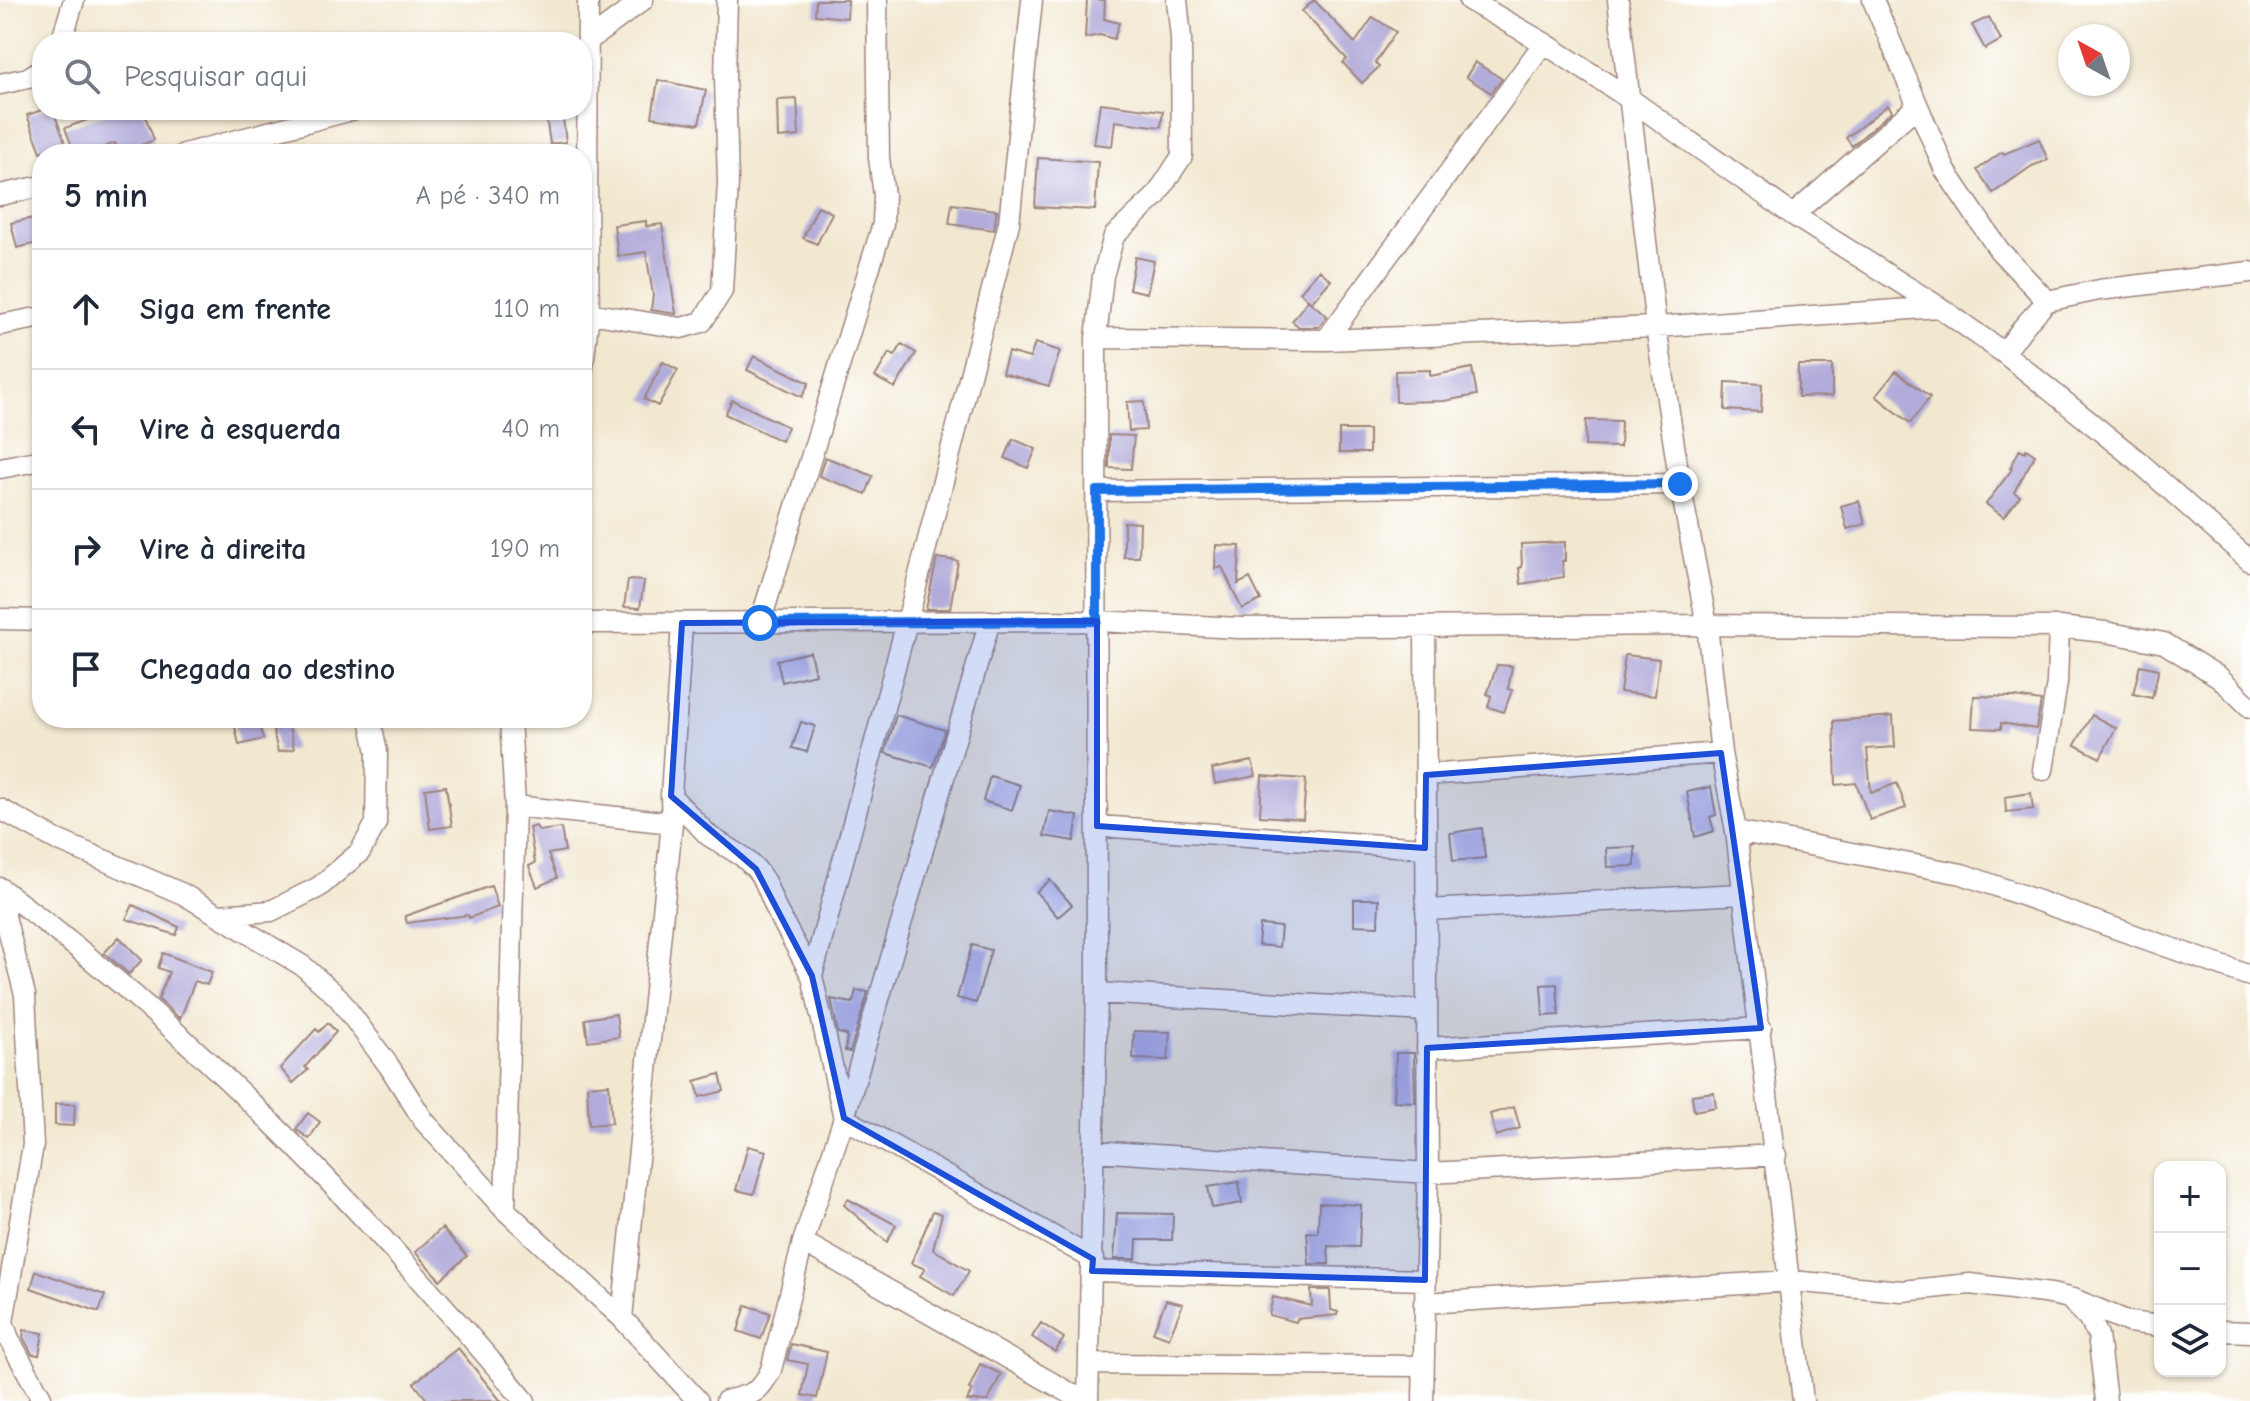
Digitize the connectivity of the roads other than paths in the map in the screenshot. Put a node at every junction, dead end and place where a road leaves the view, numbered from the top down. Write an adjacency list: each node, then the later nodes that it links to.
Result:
1 (74, 0): 11 (street)
2 (588, 0): 12 (street)
3 (643, 0): 14 (street)
4 (727, 0): 29 (street)
5 (877, 0): 48 (street)
6 (1032, 0): 45 (street)
7 (1177, 0): 33 (street)
8 (1469, 0): 13 (street)
9 (1618, 0): 17 (street)
10 (1873, 0): 18 (street)
11 (64, 32)
12 (587, 32)
13 (1544, 43): 17 (street); 34 (street)
14 (592, 47)
15 (32, 75): 16 (street)
16 (0, 84)
17 (1630, 99): 25 (street); 32 (street)
18 (1917, 106): 25 (street); 27 (street)
19 (314, 120): 21 (street)
20 (585, 120): 22 (street)
21 (222, 144)
22 (585, 144)
23 (32, 188): 24 (street)
24 (0, 195)
25 (1793, 215): 28 (street)
26 (2250, 272): 27 (street)
27 (2047, 301): 35 (street)
28 (1939, 307): 32 (street); 35 (street)
29 (592, 315)
30 (32, 319): 31 (street)
31 (0, 325)
32 (1656, 327): 34 (street); 38 (street)
33 (1096, 338): 34 (street); 39 (street)
34 (1326, 340)
35 (2004, 353): 40 (street)
36 (32, 462): 37 (street)
37 (0, 468)
38 (1680, 484): 39 (street); 49 (street)
39 (1097, 491): 44 (street)
40 (2250, 561)
41 (0, 619): 42 (street)
42 (32, 620)
43 (990, 621): 44 (street); 45 (street); 76 (street)
44 (1097, 621): 51 (street); 62 (street)
45 (907, 622): 48 (street); 70 (street)
46 (592, 623): 47 (street)
47 (682, 623): 48 (street); 58 (street)
48 (760, 623)
49 (1707, 625): 50 (street); 51 (street); 55 (street)
50 (2059, 627): 52 (street); 56 (street)
51 (1425, 629): 57 (street)
52 (2250, 707)
53 (372, 728): 69 (street)
54 (511, 728): 59 (street)
55 (1721, 753): 57 (street); 63 (street)
56 (2043, 770)
57 (1426, 775): 64 (street)
58 (671, 796): 61 (street); 70 (street)
59 (515, 806): 61 (street); 80 (street)
60 (0, 809): 69 (street)
61 (672, 823): 87 (street)
62 (1097, 826): 64 (street); 72 (street)
63 (1736, 831): 66 (street); 71 (street)
64 (1425, 848): 68 (street)
65 (0, 888): 94 (street)
66 (1742, 894): 68 (street); 74 (street)
67 (0, 897): 93 (street)
68 (1426, 910): 73 (street)
69 (219, 915): 80 (street)
70 (812, 976): 76 (street)
71 (2250, 976)
72 (1097, 993): 73 (street); 77 (street)
73 (1427, 1011): 75 (street)
74 (1761, 1028): 75 (street); 78 (street)
75 (1427, 1048): 79 (street)
76 (844, 1118): 81 (street); 82 (street)
77 (1094, 1151): 79 (street); 82 (street)
78 (1776, 1155): 79 (street); 84 (street)
79 (1428, 1173): 83 (street)
80 (505, 1210): 87 (street)
81 (803, 1242): 96 (street); 97 (street)
82 (1092, 1265): 83 (street); 91 (street)
83 (1425, 1280): 86 (street)
84 (1791, 1281): 85 (street); 86 (street); 99 (street)
85 (2069, 1298): 88 (street); 100 (street)
86 (1424, 1303): 92 (street)
87 (622, 1318): 95 (street)
88 (2154, 1325)
89 (2226, 1331): 90 (street)
90 (2250, 1332)
91 (1090, 1364): 92 (street); 97 (street)
92 (1423, 1366): 98 (street)
93 (41, 1400)
94 (525, 1401)
95 (698, 1401)
96 (726, 1401)
97 (1086, 1401)
98 (1423, 1401)
99 (1803, 1401)
100 (2106, 1401)

